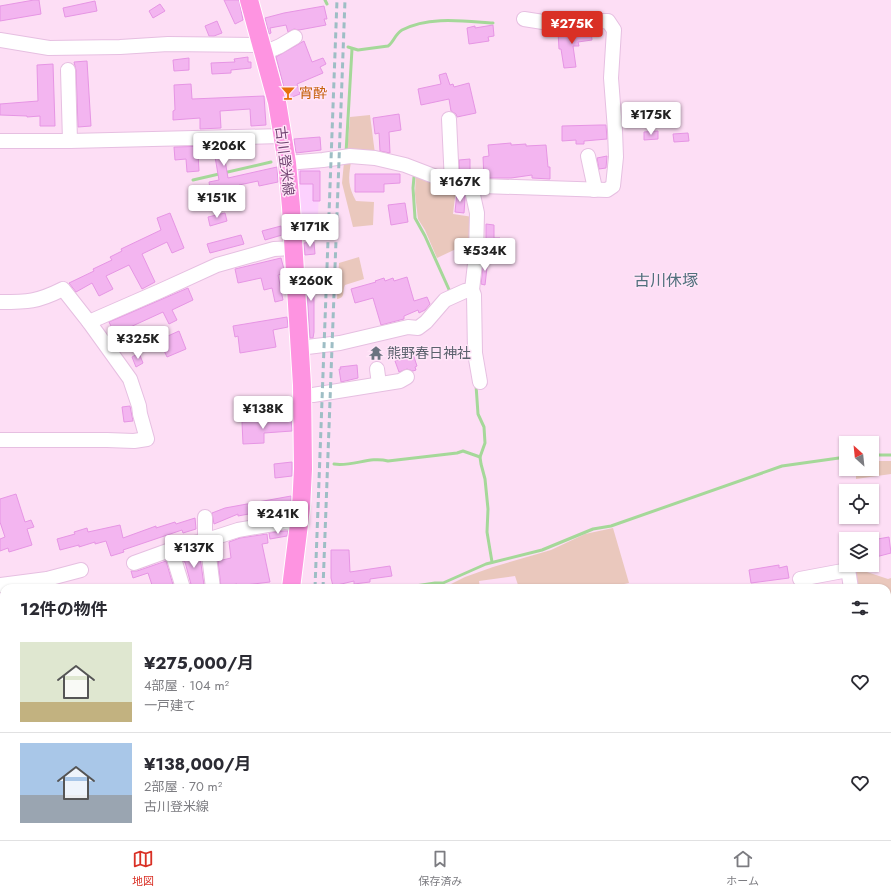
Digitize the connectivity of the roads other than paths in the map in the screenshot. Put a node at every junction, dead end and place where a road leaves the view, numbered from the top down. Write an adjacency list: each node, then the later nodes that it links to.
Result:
1 (249, 0): 5 (main road, 古川登米線)
2 (524, 19): 15 (street)
3 (295, 37): 5 (street)
4 (0, 40): 5 (street)
5 (263, 49): 8 (main road, 古川登米線)
6 (68, 70): 10 (street)
7 (450, 120): 13 (street)
8 (282, 136): 10 (street); 12 (main road, 古川登米線)
9 (0, 141): 10 (street)
10 (70, 141)
11 (588, 156): 15 (street)
12 (286, 163): 13 (street); 16 (main road, 古川登米線)
13 (452, 183): 14 (street)
14 (472, 186): 15 (street); 17 (street)
15 (594, 187)
16 (293, 248): 19 (street); 20 (main road, 古川登米線)
17 (472, 290): 20 (street); 23 (street)
18 (0, 302): 19 (street)
19 (89, 322): 26 (street)
20 (299, 348): 25 (main road, 古川登米線)
21 (377, 369): 24 (street)
22 (406, 377): 24 (street)
23 (480, 382)
24 (379, 384): 25 (street)
25 (302, 395): 28 (main road, 古川登米線)
26 (0, 440)
27 (205, 517): 29 (street)
28 (299, 524): 29 (street); 37 (main road, 古川登米線)
29 (207, 540): 30 (street); 36 (street)
30 (171, 550): 31 (street); 35 (street)
31 (134, 563)
32 (81, 570): 34 (street)
33 (800, 579): 38 (street)
34 (49, 584)
35 (182, 584)
36 (212, 584)
37 (292, 584)
38 (850, 584)

